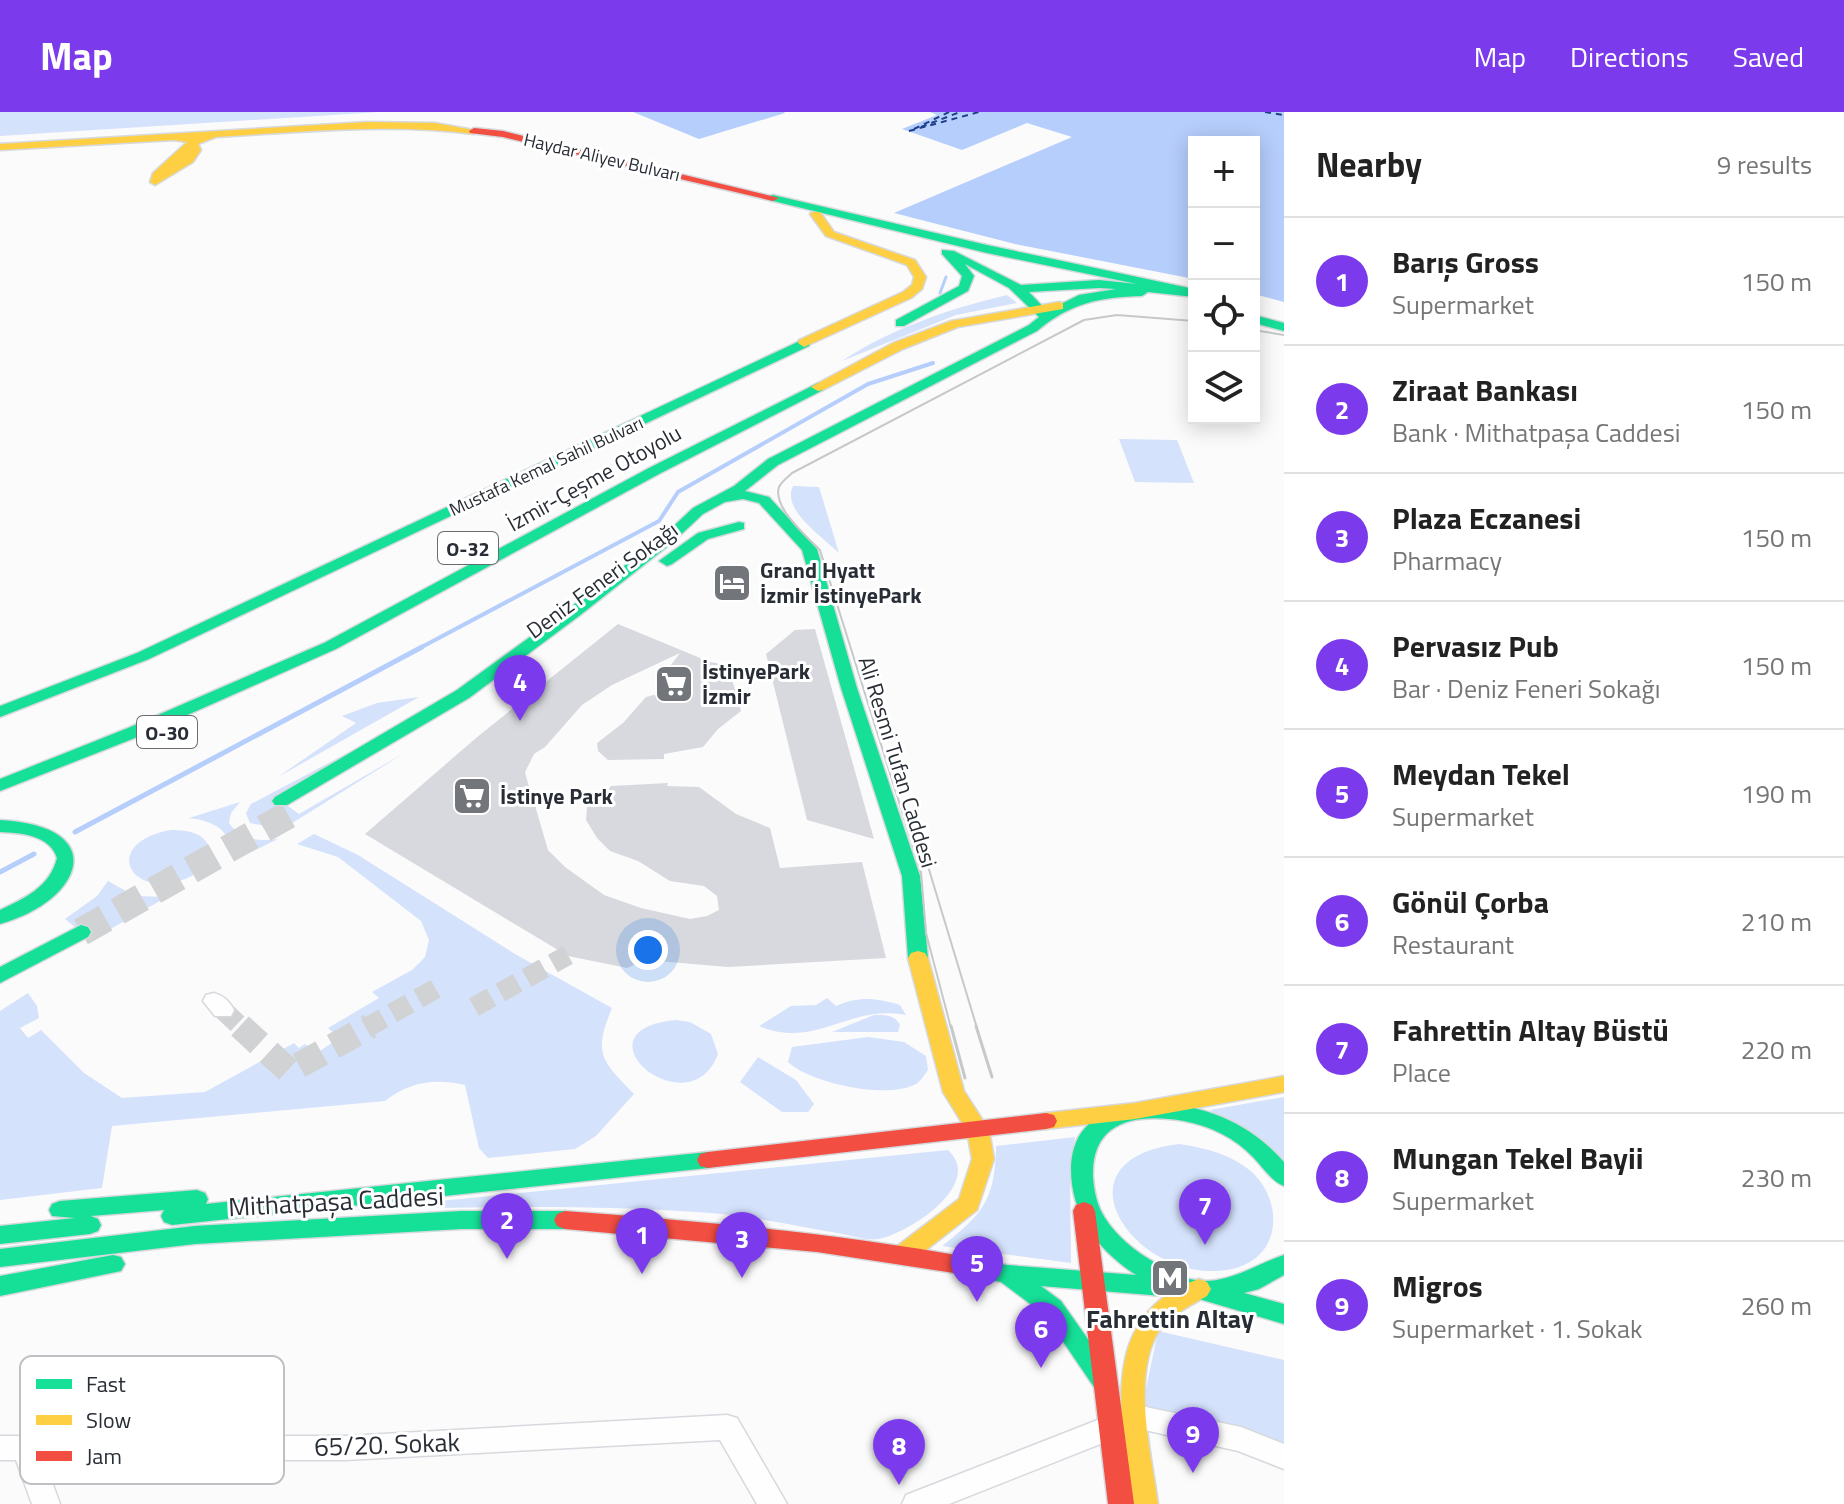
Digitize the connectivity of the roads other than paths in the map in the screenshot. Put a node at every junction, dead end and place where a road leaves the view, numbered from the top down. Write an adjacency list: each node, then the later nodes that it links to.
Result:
1 (298, 129): 2 (main road, Haydar Aliyev Bulvarı); 3 (main road); 10 (main road, Haydar Aliyev Bulvarı)
2 (170, 136): 3 (main road); 4 (main road, Haydar Aliyev Bulvarı)
3 (193, 142): 4 (main road, Haydar Aliyev Bulvarı); 6 (main road, Haydar Aliyev Bulvarı)
4 (46, 146): 5 (main road, Haydar Aliyev Bulvarı)
5 (0, 149)
6 (816, 214): 7 (main road, Haydar Aliyev Bulvarı); 8 (main road, Mustafa Kemal Sahil Bulvarı)
7 (864, 227): 8 (main road); 9 (main road, Haydar Aliyev Bulvarı)
8 (845, 239): 33 (main road, Mustafa Kemal Sahil Bulvarı)
9 (950, 253): 10 (main road, Haydar Aliyev Bulvarı); 20 (main road)
10 (982, 258): 11 (main road); 12 (main road, Haydar Aliyev Bulvarı); 13 (main road, Haydar Aliyev Bulvarı)
11 (1061, 285): 12 (main road); 14 (main road); 19 (main road)
12 (1014, 289): 19 (main road, Haydar Aliyev Bulvarı); 20 (main road)
13 (1188, 297)
14 (1188, 297)
15 (1188, 298): 17 (main road)
16 (1188, 298): 19 (main road)
17 (1102, 305): 19 (main road); 26 (main road)
18 (1260, 308): 21 (main road)
19 (1045, 309): 23 (main road, İzmir-Çeşme Otoyolu); 26 (main road)
20 (926, 311): 25 (main road)
21 (1284, 314)
22 (1260, 321): 24 (main road)
23 (955, 324): 26 (main road); 32 (main road, İzmir-Çeşme Otoyolu / O-32)
24 (1284, 327)
25 (887, 329)
26 (1022, 338): 29 (main road, Deniz Feneri Sokağı); 30 (main road)
27 (782, 384): 28 (main road, İzmir-Çeşme Otoyolu)
28 (575, 492)
29 (711, 502): 30 (main road); 31 (main road, Deniz Feneri Sokağı); 31 (main road, Deniz Feneri Sokağı)
30 (774, 510): 31 (main road, Deniz Feneri Sokağı); 42 (main road, Ali Resmi Tufan Caddesi)
31 (739, 526)
32 (330, 646): 34 (main road, O-30); 35 (main road, İzmir-Çeşme Otoyolu / O-32)
33 (0, 712)
34 (73, 777)
35 (0, 785)
36 (0, 826): 37 (main road)
37 (0, 918)
38 (0, 963): 39 (main road)
39 (0, 976)
40 (1284, 1084): 41 (main road)
41 (1135, 1111): 42 (main road, Mithatpaşa Caddesi); 44 (main road); 45 (main road)
42 (978, 1130): 43 (main road, Mithatpaşa Caddesi); 49 (main road)
43 (571, 1175): 46 (main road); 48 (main road, Mithatpaşa Caddesi)
44 (1284, 1177)
45 (1082, 1199): 53 (main road); 55 (main road)
46 (0, 1217)
47 (461, 1220): 49 (main road, Mithatpaşa Caddesi); 50 (main road, Mithatpaşa Caddesi); 54 (main road)
48 (0, 1235)
49 (904, 1254): 52 (main road, Mithatpaşa Caddesi)
50 (0, 1258)
51 (1284, 1264): 55 (main road)
52 (1007, 1274): 53 (main road, Mithatpaşa Caddesi); 57 (main road)
53 (1094, 1281): 55 (main road, Mithatpaşa Caddesi); 57 (main road)
54 (0, 1286)
55 (1199, 1289): 56 (main road); 58 (main road)
56 (1284, 1314)
57 (1105, 1383): 58 (main road)
58 (1125, 1422): 60 (street); 62 (street); 65 (main road); 66 (main road)
59 (284, 1448): 64 (street, 65/20. Sokak)
60 (1284, 1457)
61 (34, 1484): 63 (street)
62 (926, 1503)
63 (46, 1504)
64 (773, 1504)
65 (1121, 1504)
66 (1145, 1504)

